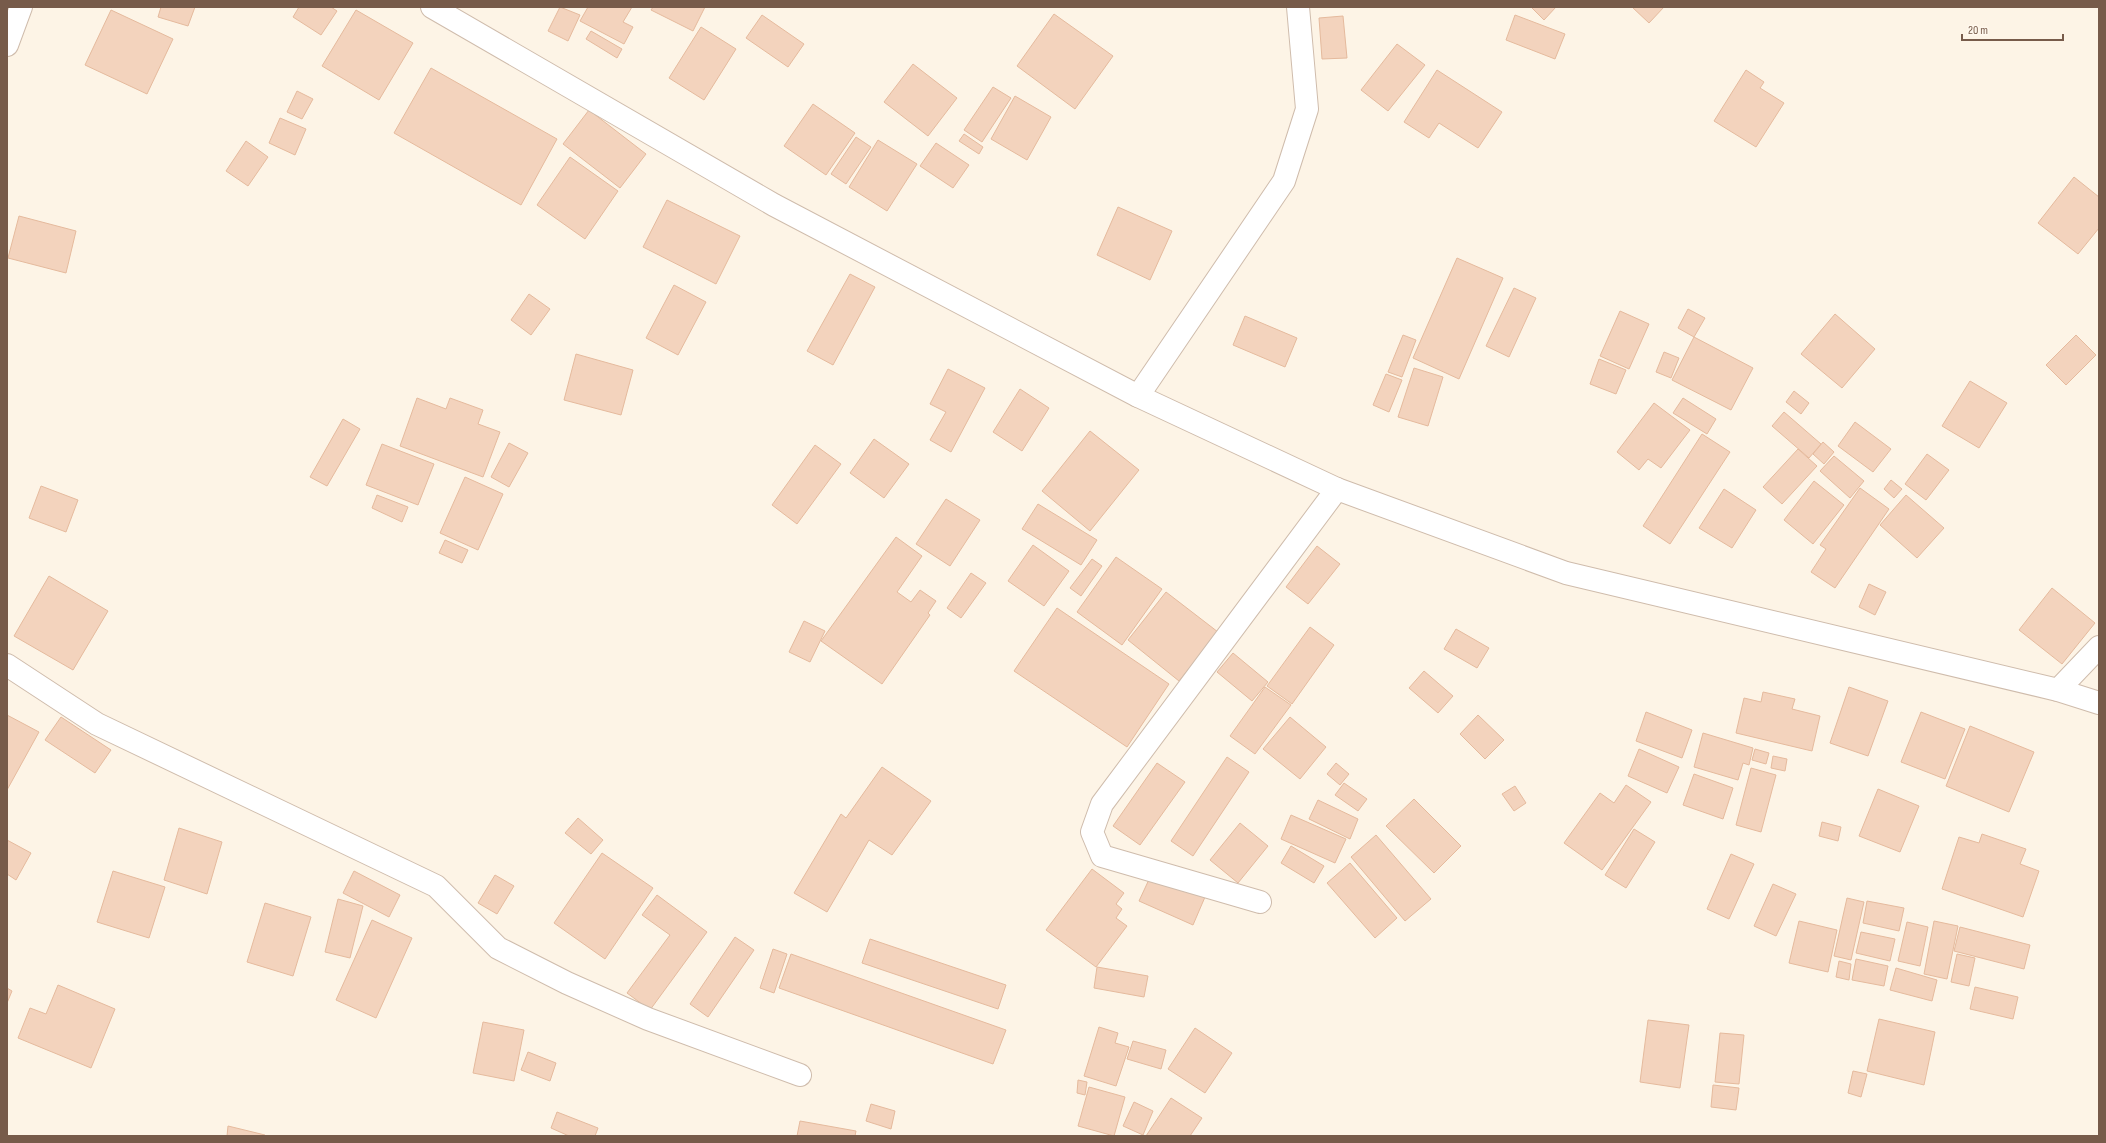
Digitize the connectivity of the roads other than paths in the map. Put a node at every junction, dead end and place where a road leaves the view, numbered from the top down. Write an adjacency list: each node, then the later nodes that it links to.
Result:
1 (21, 7): 4 (street)
2 (432, 7): 5 (street)
3 (1298, 7): 5 (street)
4 (7, 45)
5 (1138, 396): 6 (street)
6 (1337, 489): 9 (street); 11 (street)
7 (2099, 648): 9 (street)
8 (7, 665): 12 (street)
9 (2058, 690): 10 (street)
10 (2099, 703)
11 (1260, 902)
12 (800, 1075)

